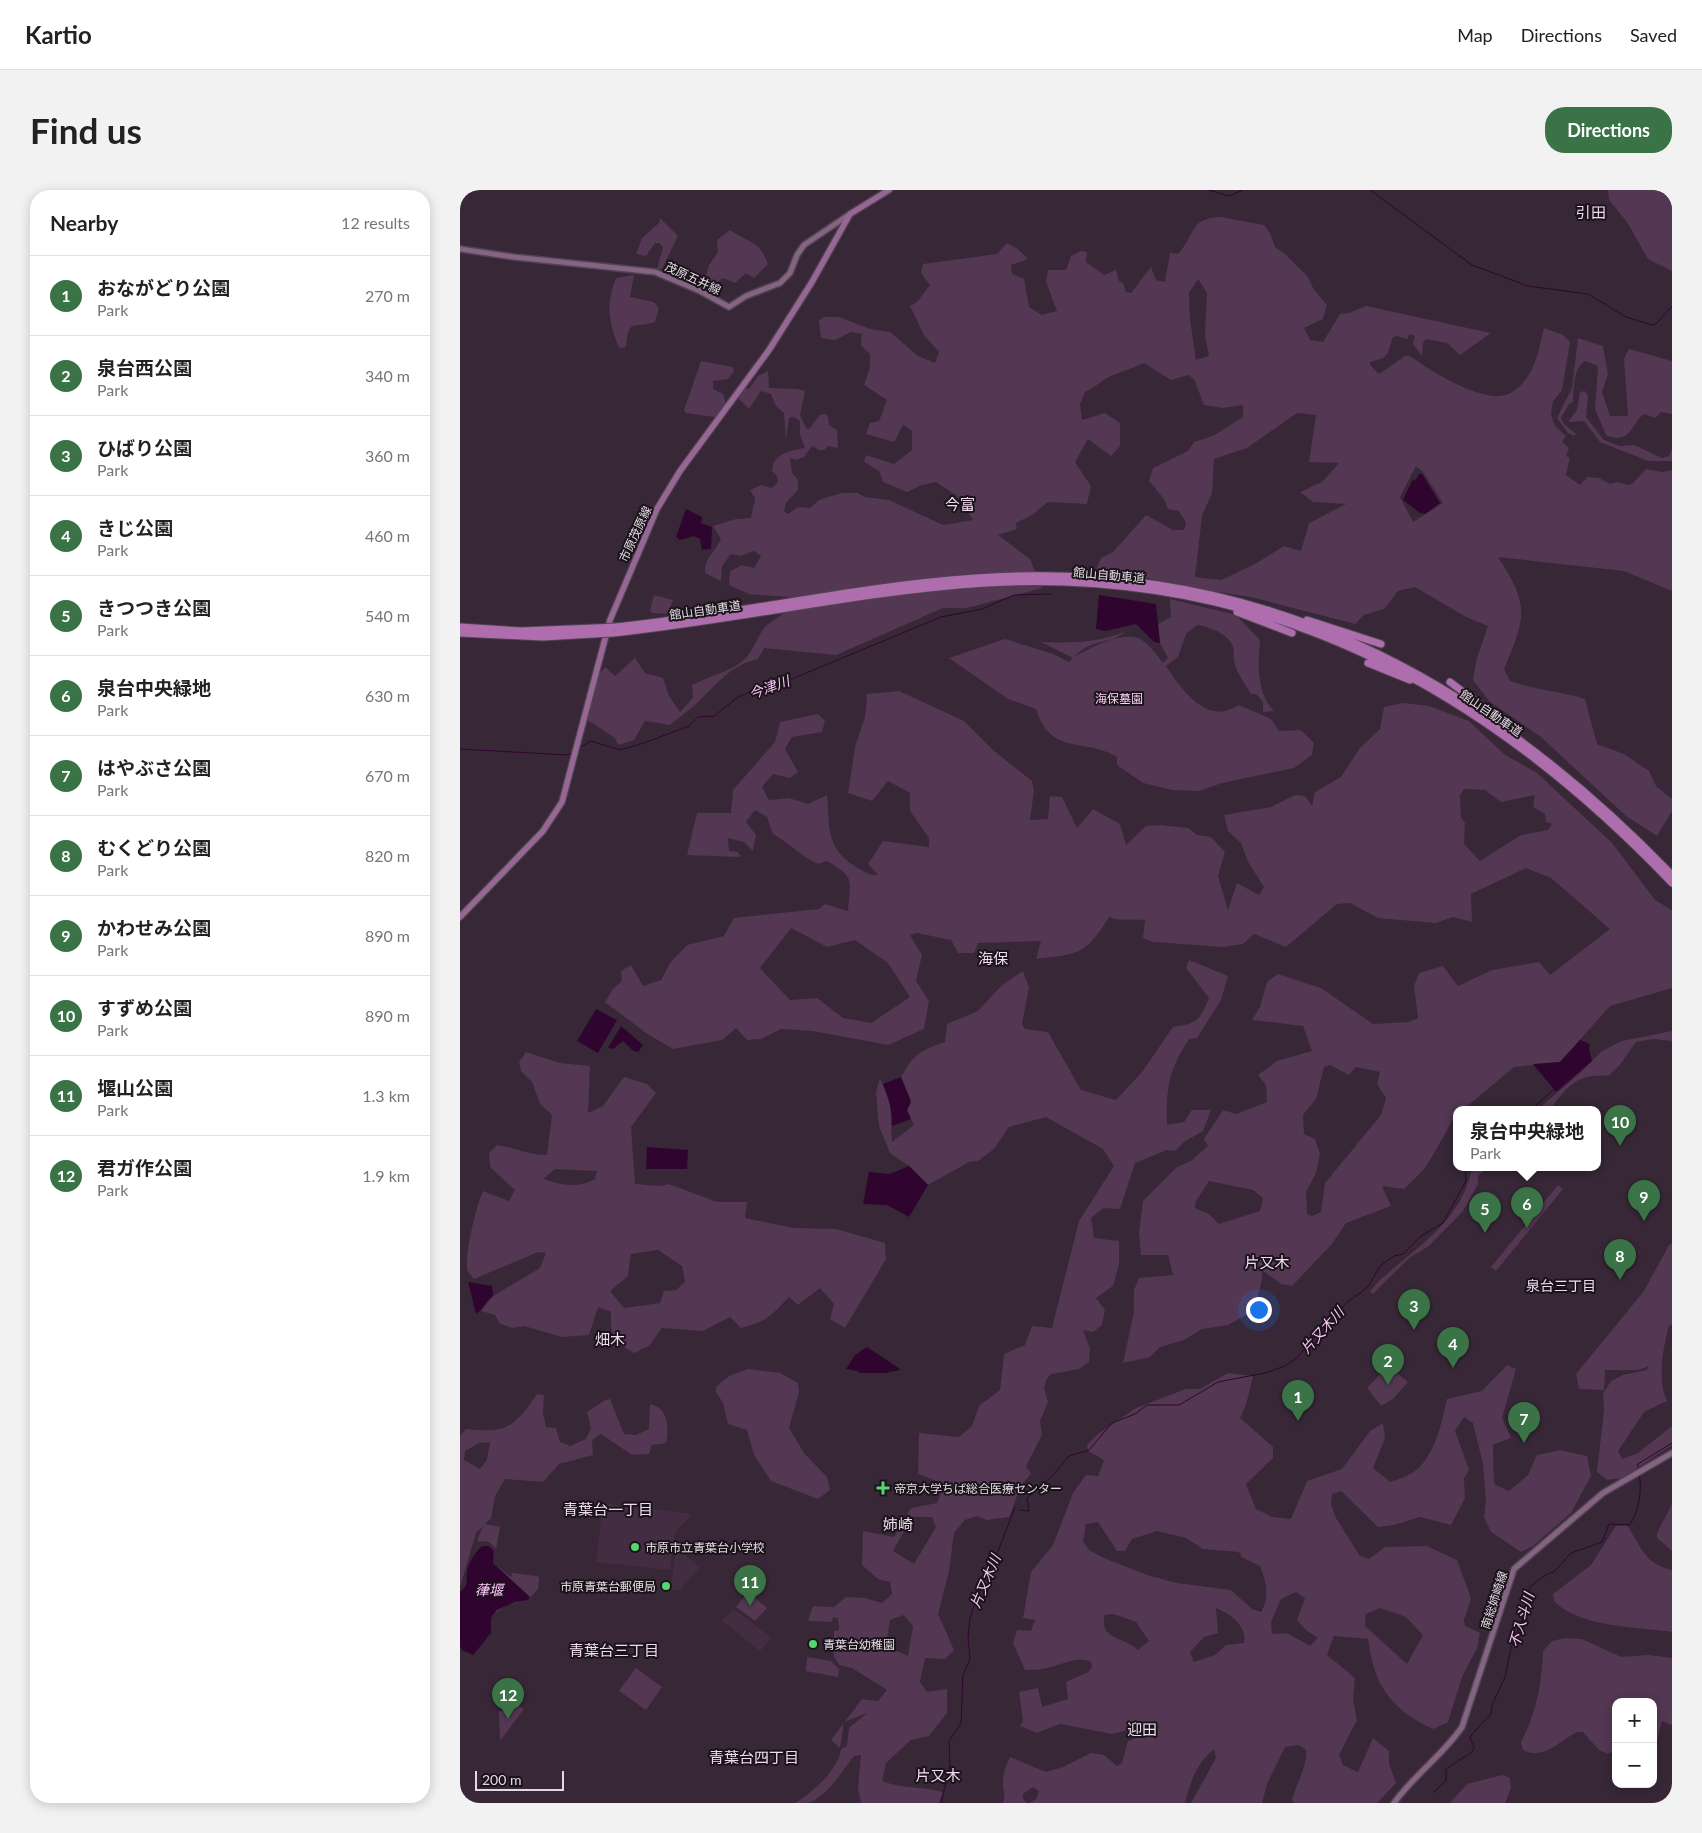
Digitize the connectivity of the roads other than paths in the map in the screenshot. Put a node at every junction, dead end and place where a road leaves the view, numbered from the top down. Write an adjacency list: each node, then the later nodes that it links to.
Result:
1 (889, 190): 2 (main road, 市原茂原線)
2 (850, 214): 3 (main road, 茂原五井線); 18 (main road, 市原茂原線)
3 (460, 249)
4 (1216, 603): 7 (highway, 館山自動車道); 10 (highway); 14 (highway, 館山自動車道)
5 (1260, 609): 7 (highway, 館山自動車道); 11 (highway); 15 (highway, 館山自動車道)
6 (460, 627): 8 (highway, 館山自動車道)
7 (614, 630): 8 (highway, 館山自動車道, bridge)
8 (594, 631): 9 (highway, 館山自動車道)
9 (460, 633)
10 (1292, 634)
11 (1381, 644)
12 (1368, 663): 14 (highway)
13 (1450, 682): 15 (highway)
14 (1468, 709): 17 (highway, 館山自動車道)
15 (1542, 757): 16 (highway, 館山自動車道)
16 (1672, 876)
17 (1672, 883)
18 (460, 917)
19 (1672, 1453): 20 (main road, 南総姉崎線)
20 (1394, 1803)

